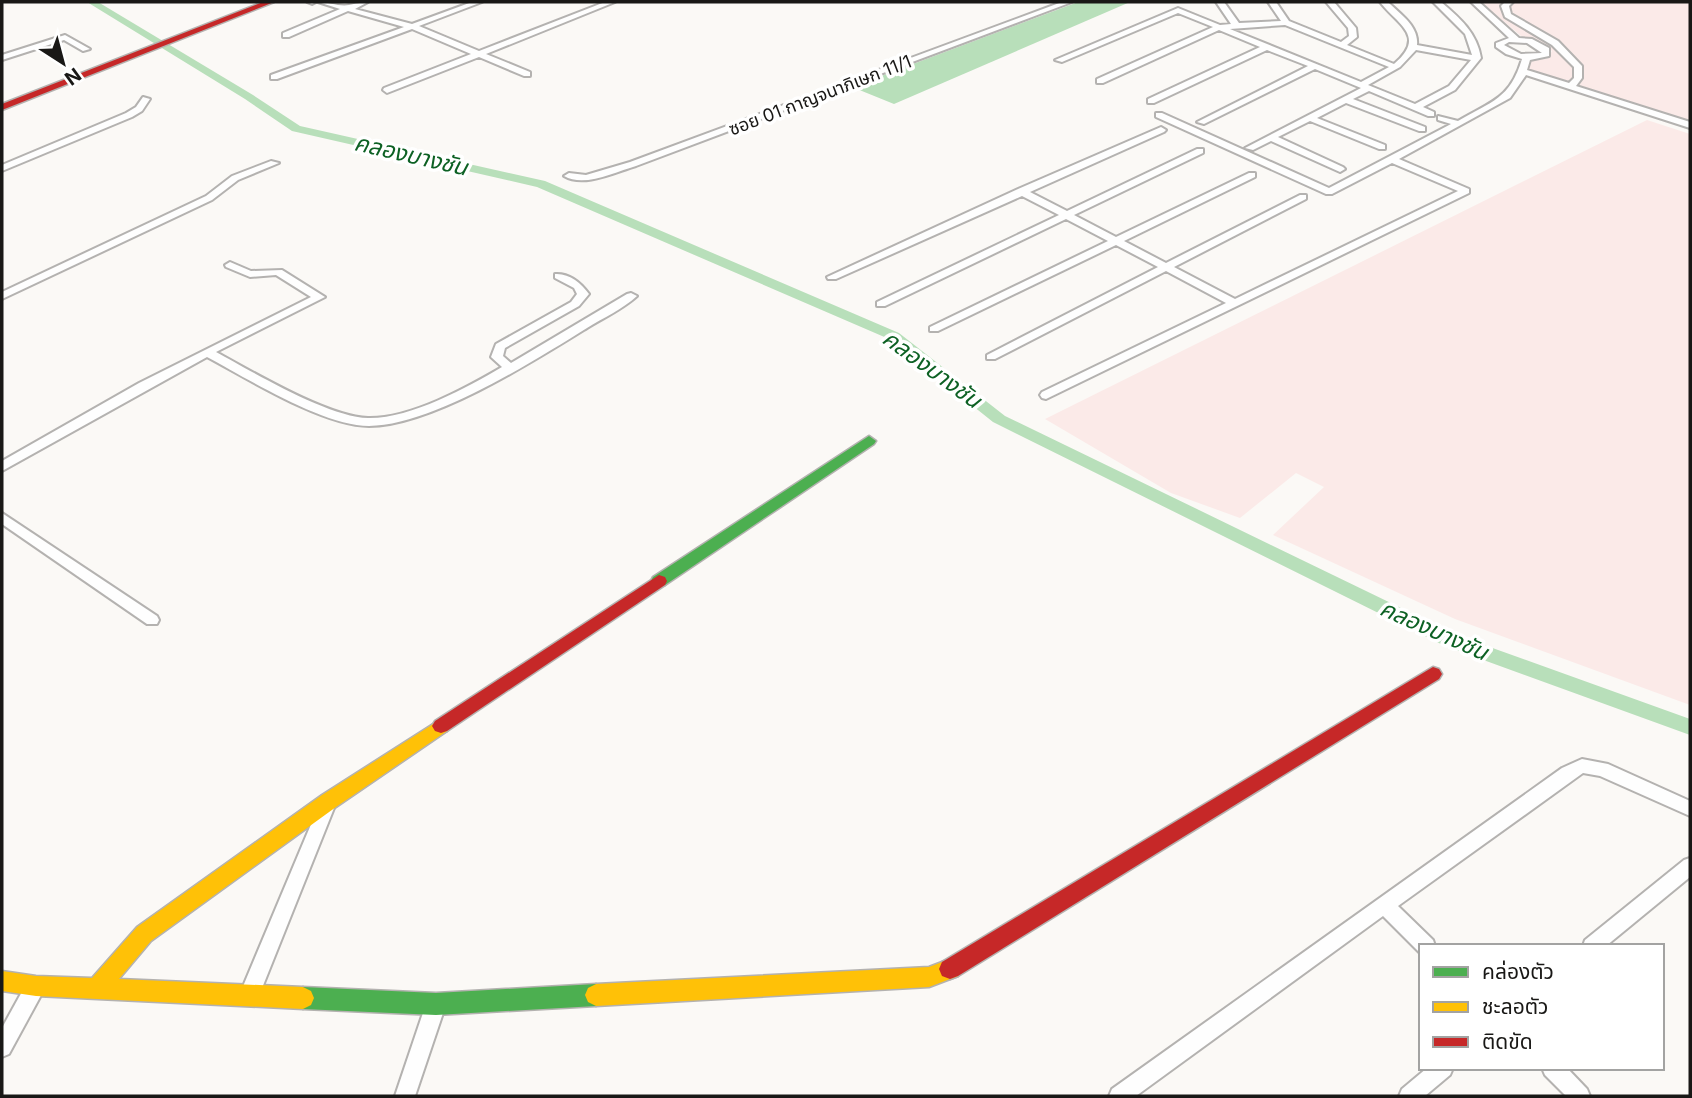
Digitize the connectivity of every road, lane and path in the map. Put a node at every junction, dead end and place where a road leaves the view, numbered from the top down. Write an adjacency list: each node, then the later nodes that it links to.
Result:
1 (253, 2): 23 (street)
2 (270, 2): 23 (street)
3 (322, 2): 16 (street)
4 (364, 2): 16 (street)
5 (478, 2): 20 (street)
6 (611, 2): 32 (street)
7 (1068, 2): 70 (street, ซอย 01 กาญจนาภิเษก 11/1)
8 (1220, 2): 19 (street)
9 (1272, 2): 18 (street)
10 (1330, 2): 27 (street)
11 (1384, 2): 29 (street)
12 (1437, 2): 35 (street)
13 (1475, 2): 26 (street)
14 (1509, 2): 43 (street)
15 (1190, 5): 17 (street)
16 (347, 9): 20 (street); 24 (street)
17 (1178, 10): 21 (street); 36 (street)
18 (1286, 23): 19 (street); 27 (street)
19 (1235, 24): 21 (street)
20 (411, 26): 32 (street); 41 (street)
21 (1219, 27): 28 (street); 42 (street)
22 (53, 31): 25 (street)
23 (186, 31): 31 (street)
24 (286, 35)
25 (65, 37): 30 (street); 34 (street)
26 (1516, 40): 33 (street); 33 (street)
27 (1342, 45): 38 (street)
28 (1266, 47): 37 (street); 49 (street)
29 (1412, 47): 35 (street); 38 (street)
30 (86, 49)
31 (131, 52): 46 (street); 50 (street)
32 (478, 54): 40 (street); 45 (street)
33 (1527, 57): 39 (street)
34 (2, 58)
35 (1477, 58): 51 (street)
36 (1059, 60)
37 (1313, 67): 44 (street); 56 (street)
38 (1395, 67): 44 (street)
39 (1522, 71): 43 (street); 57 (street)
40 (527, 74)
41 (274, 77)
42 (1100, 81)
43 (1570, 87): 58 (street)
44 (1363, 88): 48 (street); 51 (street)
45 (387, 90)
46 (2, 99)
47 (146, 99): 67 (street)
48 (1347, 100): 54 (street); 59 (street)
49 (1151, 101)
50 (2, 107)
51 (1415, 108): 52 (street)
52 (1431, 114)
53 (1159, 116): 65 (street)
54 (1309, 118): 61 (street); 62 (street)
55 (1441, 118): 57 (street)
56 (1201, 122)
57 (1459, 124): 65 (street)
58 (1690, 125)
59 (1422, 129)
60 (1161, 130): 71 (street)
61 (1270, 138): 63 (street); 68 (street)
62 (1382, 147)
63 (1250, 148)
64 (1200, 151): 73 (street)
65 (1390, 159): 82 (street)
66 (274, 163): 79 (street)
67 (2, 168)
68 (1340, 169)
69 (1252, 175): 74 (street)
70 (569, 176)
71 (1021, 191): 73 (street); 78 (street)
72 (1303, 198): 76 (street)
73 (1068, 215): 74 (street); 81 (street)
74 (1117, 240): 76 (street); 83 (street)
75 (230, 265): 84 (street)
76 (1167, 267): 82 (street); 85 (street)
77 (559, 276): 86 (street)
78 (832, 277)
79 (2, 296)
80 (631, 296): 86 (street)
81 (881, 304)
82 (1236, 304): 87 (street)
83 (934, 328)
84 (206, 352): 86 (street); 89 (street)
85 (991, 357)
86 (509, 367)
87 (1046, 395)
88 (869, 441): 93 (street)
89 (2, 467)
90 (2, 518): 91 (street)
91 (152, 620)
92 (1433, 674): 103 (street)
93 (329, 801): 101 (street); 102 (street)
94 (1690, 809): 96 (street)
95 (1690, 866): 98 (street)
96 (1385, 906): 97 (street); 108 (street)
97 (1424, 944)
98 (1594, 944)
99 (2, 981): 100 (street)
100 (36, 986): 101 (street); 104 (street)
101 (98, 987): 102 (street)
102 (249, 996): 103 (street)
103 (436, 1004): 107 (street)
104 (2, 1047)
105 (1441, 1070): 109 (street)
106 (1554, 1070): 110 (street)
107 (405, 1096)
108 (1119, 1096)
109 (1409, 1096)
110 (1580, 1096)

